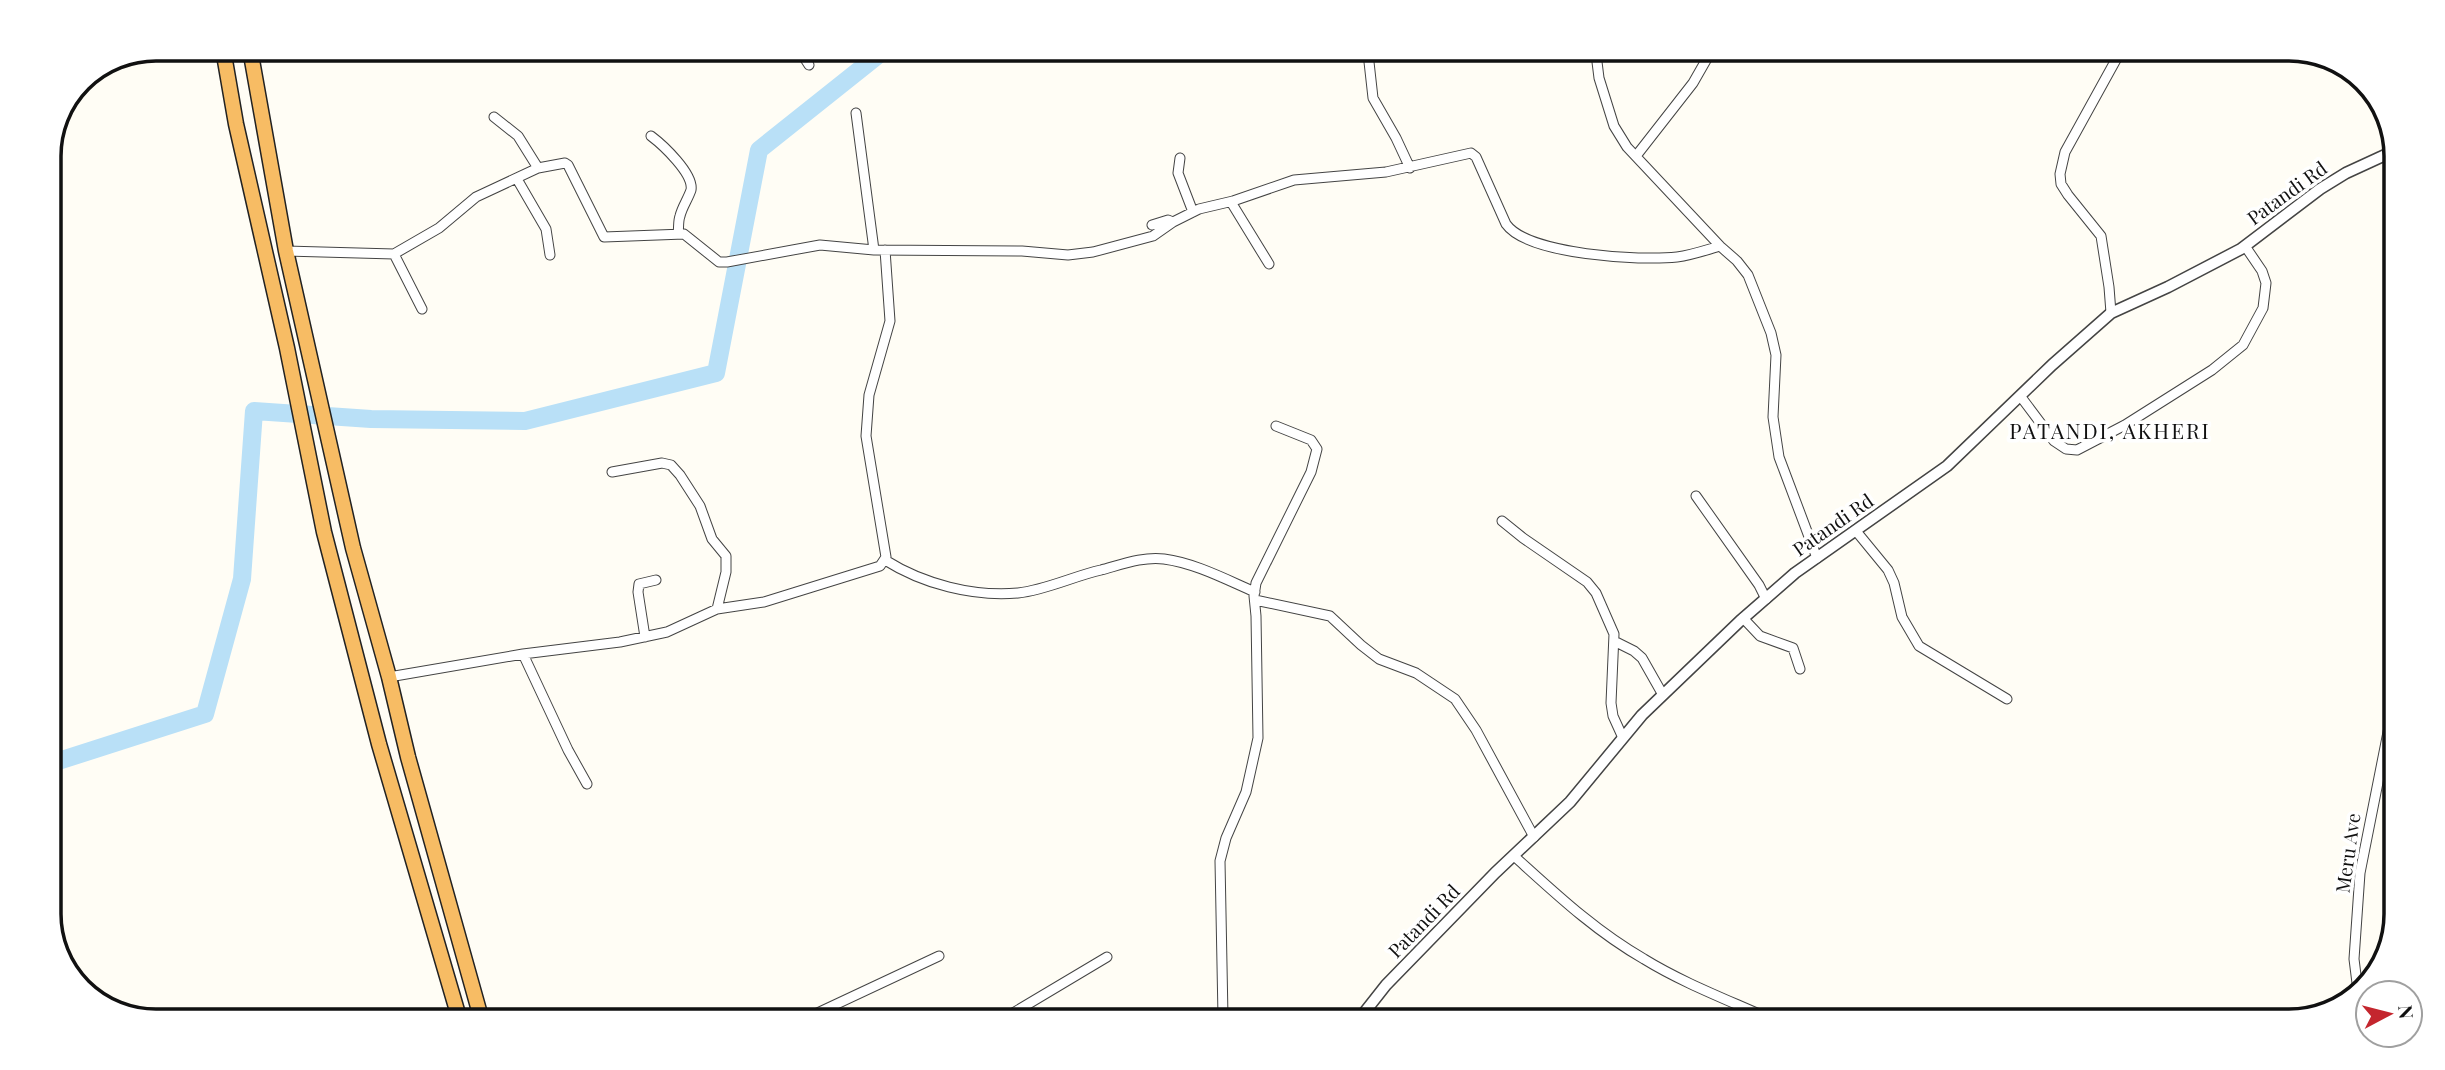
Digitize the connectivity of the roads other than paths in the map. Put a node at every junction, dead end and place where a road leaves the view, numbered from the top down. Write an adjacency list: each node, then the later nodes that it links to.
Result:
1 (225, 61): 60 (highway)
2 (252, 61): 26 (highway)
3 (806, 61): 8 (street)
4 (1369, 61): 16 (street)
5 (1597, 61): 12 (street)
6 (1706, 61): 12 (street)
7 (2115, 61): 31 (street)
8 (809, 65)
9 (856, 113): 25 (street)
10 (495, 117): 15 (street)
11 (651, 136): 22 (street)
12 (1636, 156): 23 (street)
13 (2384, 156): 24 (street, Patandi Rd)
14 (1180, 158): 19 (street)
15 (538, 168): 17 (street); 22 (street)
16 (1410, 168): 18 (street); 23 (street)
17 (517, 179): 27 (street); 28 (street)
18 (1231, 202): 19 (street); 29 (street)
19 (1193, 212): 20 (street)
20 (1173, 222): 21 (street); 25 (street)
21 (1152, 225)
22 (678, 233): 25 (street)
23 (1720, 246): 38 (street)
24 (2245, 246): 31 (street, Patandi Rd); 32 (street)
25 (879, 250): 39 (street)
26 (286, 251): 27 (street); 49 (highway)
27 (394, 254): 30 (street)
28 (550, 255)
29 (1269, 264)
30 (422, 309)
31 (2110, 313): 32 (street, Patandi Rd)
32 (2021, 397): 37 (street, Patandi Rd)
33 (1276, 426): 41 (street)
34 (612, 472): 43 (street)
35 (1696, 496): 42 (street)
36 (1502, 521): 46 (street)
37 (1856, 531): 38 (street, Patandi Rd); 51 (street)
38 (1817, 558): 42 (street, Patandi Rd)
39 (885, 560): 41 (street); 43 (street)
40 (656, 580): 45 (street)
41 (1255, 596): 55 (street); 66 (street)
42 (1766, 599): 44 (street, Patandi Rd)
43 (717, 609): 45 (street)
44 (1743, 618): 48 (street); 50 (street, Patandi Rd)
45 (645, 637): 47 (street)
46 (1614, 641): 50 (street); 52 (street)
47 (523, 654): 49 (street); 54 (street)
48 (1800, 668)
49 (389, 677): 59 (highway)
50 (1663, 695): 52 (street, Patandi Rd)
51 (2007, 699)
52 (1623, 738): 55 (street, Patandi Rd)
53 (2384, 752): 61 (street, Meru Ave)
54 (587, 784)
55 (1534, 837): 56 (street, Patandi Rd)
56 (1514, 856): 67 (street, Patandi Rd); 68 (street)
57 (939, 956): 64 (street)
58 (1107, 957): 65 (street)
59 (465, 961): 60 (highway); 63 (highway)
60 (445, 969): 62 (highway)
61 (2356, 979)
62 (456, 1009)
63 (479, 1009)
64 (826, 1009)
65 (1020, 1009)
66 (1223, 1009)
67 (1367, 1009)
68 (1749, 1009)

